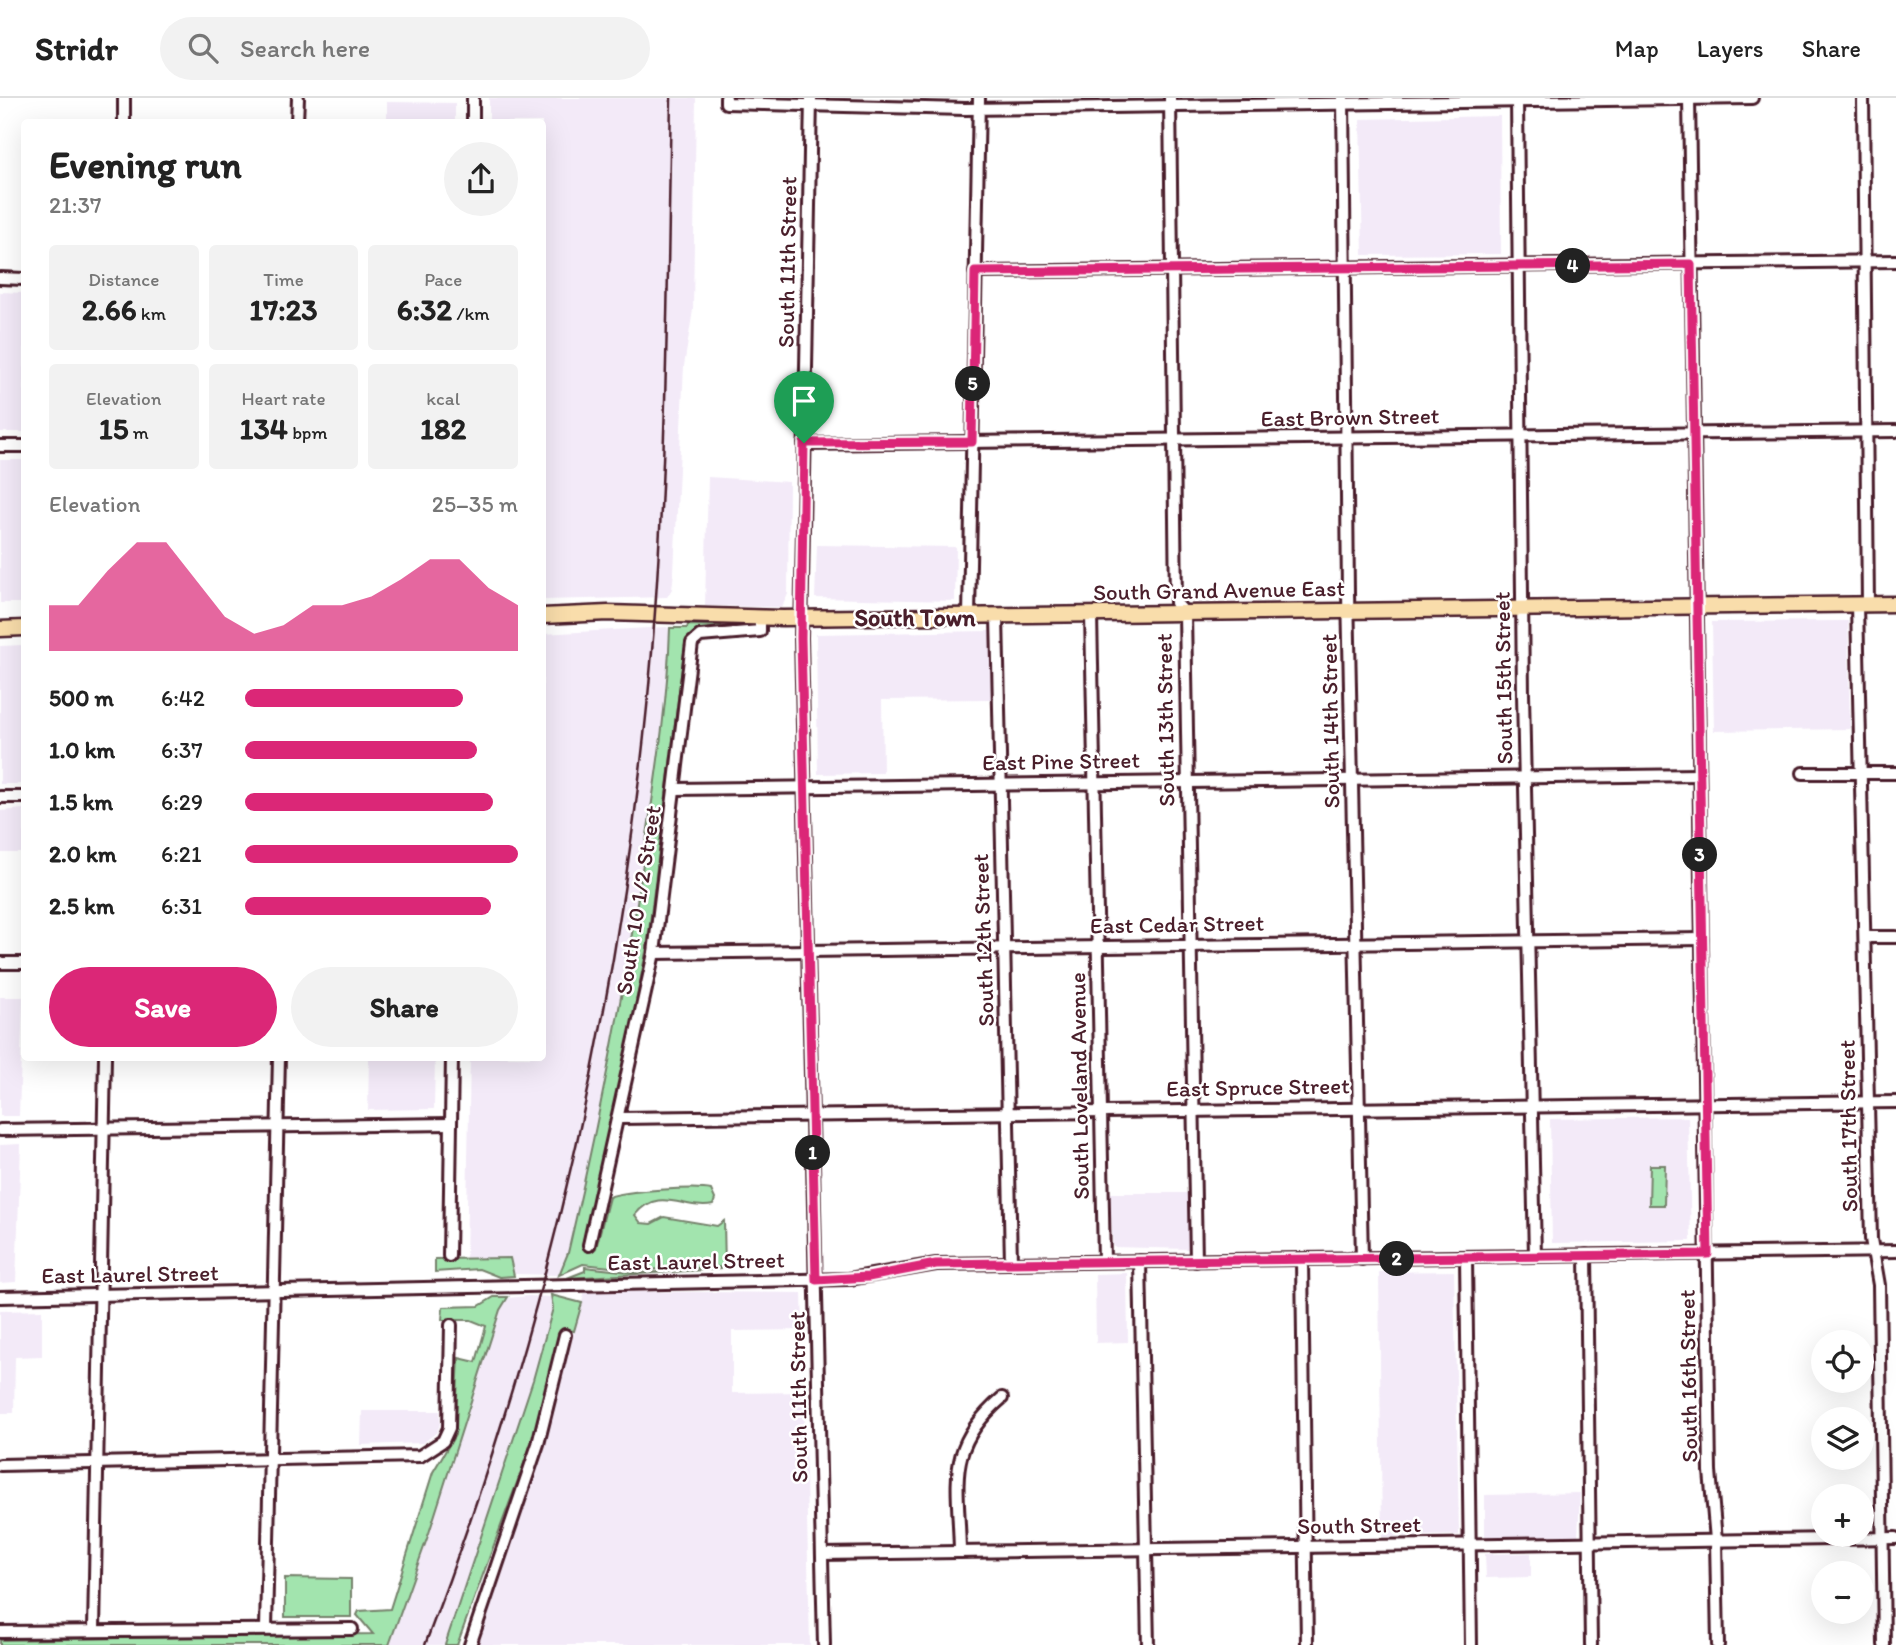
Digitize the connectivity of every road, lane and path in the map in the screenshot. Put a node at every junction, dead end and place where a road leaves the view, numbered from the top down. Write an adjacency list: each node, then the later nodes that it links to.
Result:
1 (124, 98): 13 (street)
2 (298, 98): 14 (street)
3 (473, 98): 15 (street)
4 (1752, 98): 6 (street)
5 (1863, 98): 17 (street, South 17th Street)
6 (1689, 99): 7 (street); 18 (street, South 16th Street)
7 (1517, 100): 9 (street); 19 (street, South 15th Street)
8 (726, 101): 11 (street)
9 (1343, 101): 10 (street); 20 (street, South 14th Street)
10 (1170, 102): 12 (street); 21 (street, South 13th Street)
11 (811, 103): 12 (street); 32 (street, South 11th Street)
12 (979, 103): 22 (street)
13 (124, 119)
14 (298, 119)
15 (473, 119)
16 (1896, 261): 17 (street)
17 (1864, 262): 18 (street); 25 (street, South 17th Street)
18 (1691, 264): 19 (street); 27 (street, South 16th Street)
19 (1519, 266): 20 (street); 28 (street, South 15th Street)
20 (1345, 269): 21 (street); 29 (street, South 14th Street)
21 (1172, 271): 22 (street); 30 (street, South 13th Street)
22 (975, 272): 31 (street)
23 (0, 278): 24 (street)
24 (21, 279)
25 (1866, 431): 26 (street, East Brown Street); 27 (street, East Brown Street); 35 (street, South 17th Street)
26 (1896, 431)
27 (1693, 433): 28 (street, East Brown Street); 37 (street, South 16th Street)
28 (1520, 436): 29 (street, East Brown Street); 38 (street, South 15th Street)
29 (1347, 438): 30 (street, East Brown Street); 39 (street, South 14th Street)
30 (1174, 440): 31 (street, East Brown Street); 40 (street, South 13th Street)
31 (972, 442): 32 (street, East Brown Street); 43 (street)
32 (804, 443): 46 (street, South 11th Street)
33 (0, 446): 34 (street)
34 (21, 446)
35 (1863, 604): 36 (main road, South Grand Avenue East); 37 (main road, South Grand Avenue East); 50 (street, South 17th Street)
36 (1896, 604)
37 (1695, 606): 38 (main road, South Grand Avenue East); 52 (street, South 16th Street)
38 (1522, 608): 39 (main road, South Grand Avenue East); 53 (street, South 15th Street)
39 (1349, 611): 40 (main road, South Grand Avenue East); 54 (street, South 14th Street)
40 (1185, 613): 41 (main road, South Grand Avenue East); 55 (street, South 13th Street)
41 (1091, 615): 44 (main road, South Grand Avenue East); 56 (street, South Loveland Avenue)
42 (546, 616): 45 (main road, South Grand Avenue East)
43 (969, 616): 44 (main road, South Grand Avenue East); 46 (main road, South Grand Avenue East)
44 (997, 616): 57 (street, South 12th Street)
45 (760, 617): 46 (main road, South Grand Avenue East); 59 (street, South 10 1/2 Street)
46 (801, 617): 58 (street, South 11th Street)
47 (21, 628): 48 (main road)
48 (0, 629)
49 (1803, 773): 50 (street)
50 (1861, 773): 51 (street); 62 (street, South 17th Street)
51 (1896, 774)
52 (1698, 775): 53 (street, East Pine Street); 64 (street, South 16th Street)
53 (1525, 777): 54 (street, East Pine Street); 65 (street, South 15th Street)
54 (1353, 778): 55 (street, East Pine Street); 66 (street, South 14th Street)
55 (1187, 780): 56 (street, East Pine Street); 67 (street, South 13th Street)
56 (1094, 782): 57 (street, East Pine Street); 68 (street, South Loveland Avenue)
57 (1000, 783): 58 (street, East Pine Street); 69 (street, South 12th Street)
58 (805, 787): 59 (street, East Pine Street); 70 (street, South 11th Street)
59 (676, 789): 71 (street, South 10 1/2 Street)
60 (0, 797): 61 (street)
61 (21, 797)
62 (1865, 937): 63 (street); 77 (street, South 17th Street)
63 (1896, 937)
64 (1702, 939): 65 (street, East Cedar Street); 79 (street, South 16th Street)
65 (1529, 942): 66 (street, East Cedar Street); 80 (street, South 15th Street)
66 (1356, 943): 67 (street, East Cedar Street); 81 (street, South 14th Street)
67 (1191, 945): 68 (street, East Cedar Street); 82 (street, South 13th Street)
68 (1097, 946): 69 (street, East Cedar Street); 83 (street, South Loveland Avenue)
69 (1004, 948): 70 (street, East Cedar Street); 84 (street, South 12th Street)
70 (808, 952): 71 (street, East Cedar Street); 85 (street, South 11th Street)
71 (654, 953): 86 (street, South 10 1/2 Street)
72 (0, 963): 73 (street)
73 (21, 963)
74 (105, 1061): 89 (street)
75 (279, 1061): 88 (street)
76 (453, 1061): 87 (street)
77 (1868, 1101): 78 (street, East Spruce Street); 79 (street, East Spruce Street); 92 (street, South 17th Street)
78 (1896, 1101)
79 (1705, 1103): 80 (street, East Spruce Street); 94 (street, South 16th Street)
80 (1532, 1106): 81 (street, East Spruce Street); 97 (street, South 15th Street)
81 (1359, 1107): 82 (street, East Spruce Street); 99 (street, South 14th Street)
82 (1195, 1109): 83 (street, East Spruce Street); 103 (street, South 13th Street)
83 (1101, 1111): 84 (street, East Spruce Street); 101 (street, South Loveland Avenue)
84 (1008, 1113): 85 (street, East Spruce Street); 104 (street, South 12th Street)
85 (812, 1115): 86 (street, East Spruce Street); 105 (street, South 11th Street)
86 (620, 1118): 91 (street, South 10 1/2 Street)
87 (451, 1124): 88 (street); 96 (street)
88 (278, 1126): 89 (street); 106 (street)
89 (104, 1128): 90 (street); 107 (street)
90 (0, 1130)
91 (589, 1245)
92 (1873, 1251): 93 (street, East Laurel Street); 94 (street, East Laurel Street); 116 (street, South 17th Street)
93 (1896, 1251)
94 (1708, 1254): 95 (street, East Laurel Street); 117 (street, South 16th Street)
95 (1586, 1255): 97 (street, East Laurel Street); 119 (street)
96 (449, 1256)
97 (1535, 1256): 98 (street, East Laurel Street)
98 (1466, 1258): 99 (street, East Laurel Street); 118 (street)
99 (1362, 1259): 100 (street, East Laurel Street)
100 (1302, 1260): 103 (street, East Laurel Street); 120 (street)
101 (1104, 1261): 102 (street, East Laurel Street); 104 (street, East Laurel Street)
102 (1140, 1261): 103 (street, East Laurel Street); 121 (street)
103 (1196, 1261)
104 (1011, 1262): 105 (street, East Laurel Street)
105 (816, 1280): 106 (street, East Laurel Street); 123 (street, South 11th Street)
106 (274, 1293): 107 (street, East Laurel Street); 112 (street)
107 (99, 1295): 108 (street, East Laurel Street); 113 (street)
108 (0, 1297)
109 (451, 1325): 112 (street)
110 (565, 1335): 128 (street)
111 (1002, 1398): 122 (street)
112 (270, 1460): 113 (street); 124 (street)
113 (96, 1463): 114 (street); 126 (street)
114 (0, 1465)
115 (1896, 1538): 116 (street, South Street)
116 (1883, 1539): 117 (street, South Street); 135 (street, South 17th Street)
117 (1716, 1541): 119 (street, South Street); 134 (street, South 16th Street)
118 (1470, 1544): 119 (street, South Street); 120 (street, South Street); 132 (street)
119 (1590, 1545): 133 (street)
120 (1306, 1547): 121 (street, South Street); 131 (street)
121 (1146, 1549): 122 (street, South Street); 130 (street)
122 (960, 1552): 123 (street, South Street)
123 (822, 1554): 129 (street, South 11th Street)
124 (267, 1629): 125 (street); 126 (street)
125 (352, 1629)
126 (93, 1630): 127 (street)
127 (0, 1632)
128 (470, 1645)
129 (824, 1645)
130 (1148, 1645)
131 (1307, 1645)
132 (1471, 1645)
133 (1591, 1645)
134 (1717, 1645)
135 (1884, 1645)

